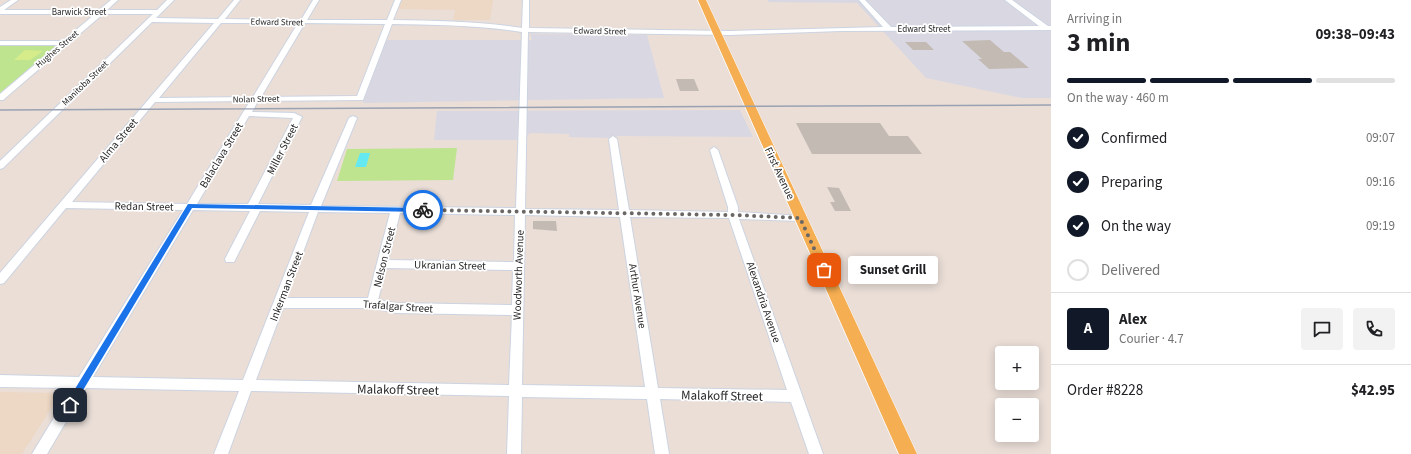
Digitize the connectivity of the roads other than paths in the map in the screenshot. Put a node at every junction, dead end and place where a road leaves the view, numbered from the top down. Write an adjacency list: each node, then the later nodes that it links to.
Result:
1 (15, 0): 11 (street)
2 (115, 0): 12 (street, Hughes Street)
3 (171, 0): 13 (street, Manitoba Street)
4 (237, 0): 15 (street, Alma Street)
5 (316, 0): 16 (street, Balaclava Street)
6 (398, 0): 17 (street)
7 (526, 0): 20 (street, Woodworth Avenue)
8 (702, 0): 21 (main road, First Avenue)
9 (862, 0): 19 (street)
10 (1008, 0): 18 (street)
11 (0, 11): 12 (street, Barwick Street)
12 (101, 12): 13 (street, Barwick Street); 23 (street, Hughes Street)
13 (158, 12): 14 (street, Manitoba Street)
14 (150, 20): 15 (street, Edward Street); 31 (street, Manitoba Street)
15 (218, 21): 16 (street, Edward Street); 25 (street, Alma Street)
16 (303, 22): 17 (street, Edward Street); 26 (street, Balaclava Street)
17 (388, 23): 20 (street, Edward Street); 26 (street, Nolan Street)
18 (1048, 28): 19 (street, Edward Street)
19 (889, 29): 21 (street, Edward Street)
20 (525, 30): 21 (street, Edward Street); 37 (street, Woodworth Avenue)
21 (716, 32): 40 (main road, First Avenue)
22 (0, 43): 23 (street)
23 (64, 43): 24 (street, Hughes Street)
24 (0, 98)
25 (152, 100): 26 (street, Nolan Street); 32 (street, Alma Street)
26 (255, 100): 27 (street, Balaclava Street)
27 (246, 114): 33 (street, Balaclava Street); 34 (street, Miller Street)
28 (353, 118): 35 (street, Inkerman Street)
29 (613, 138): 38 (street, Arthur Avenue)
30 (714, 150): 39 (street, Alexandria Avenue)
31 (0, 166)
32 (64, 205): 33 (street, Redan Street); 44 (street, Alma Street)
33 (190, 206): 34 (street, Redan Street); 49 (street, Balaclava Street)
34 (254, 207): 35 (street, Redan Street); 41 (street)
35 (315, 208): 36 (street, Redan Street); 45 (street, Inkerman Street)
36 (396, 210): 37 (street, Redan Street); 42 (street, Nelson Street)
37 (520, 211): 38 (street, Redan Street); 43 (street, Woodworth Avenue)
38 (625, 213): 39 (street, Redan Street); 52 (street, Arthur Avenue)
39 (733, 215): 40 (street, Redan Street); 53 (street, Alexandria Avenue)
40 (800, 218): 59 (main road, First Avenue)
41 (230, 259)
42 (382, 264): 43 (street, Ukranian Street); 46 (street, Nelson Street)
43 (518, 266): 47 (street, Woodworth Avenue)
44 (0, 280)
45 (279, 303): 46 (street, Trafalgar Street); 50 (street, Inkerman Street)
46 (372, 303): 47 (street, Trafalgar Street)
47 (517, 310): 51 (street, Woodworth Avenue)
48 (0, 381): 49 (street, Malakoff Street)
49 (83, 383): 50 (street, Malakoff Street); 54 (street, Balaclava Street)
50 (247, 385): 51 (street, Malakoff Street); 55 (street, Inkerman Street)
51 (516, 391): 52 (street, Malakoff Street); 56 (street, Woodworth Avenue)
52 (653, 393): 53 (street, Malakoff Street); 57 (street, Arthur Avenue)
53 (796, 396): 58 (street, Alexandria Avenue)
54 (39, 454)
55 (221, 454)
56 (514, 454)
57 (662, 454)
58 (816, 454)
59 (908, 454)

